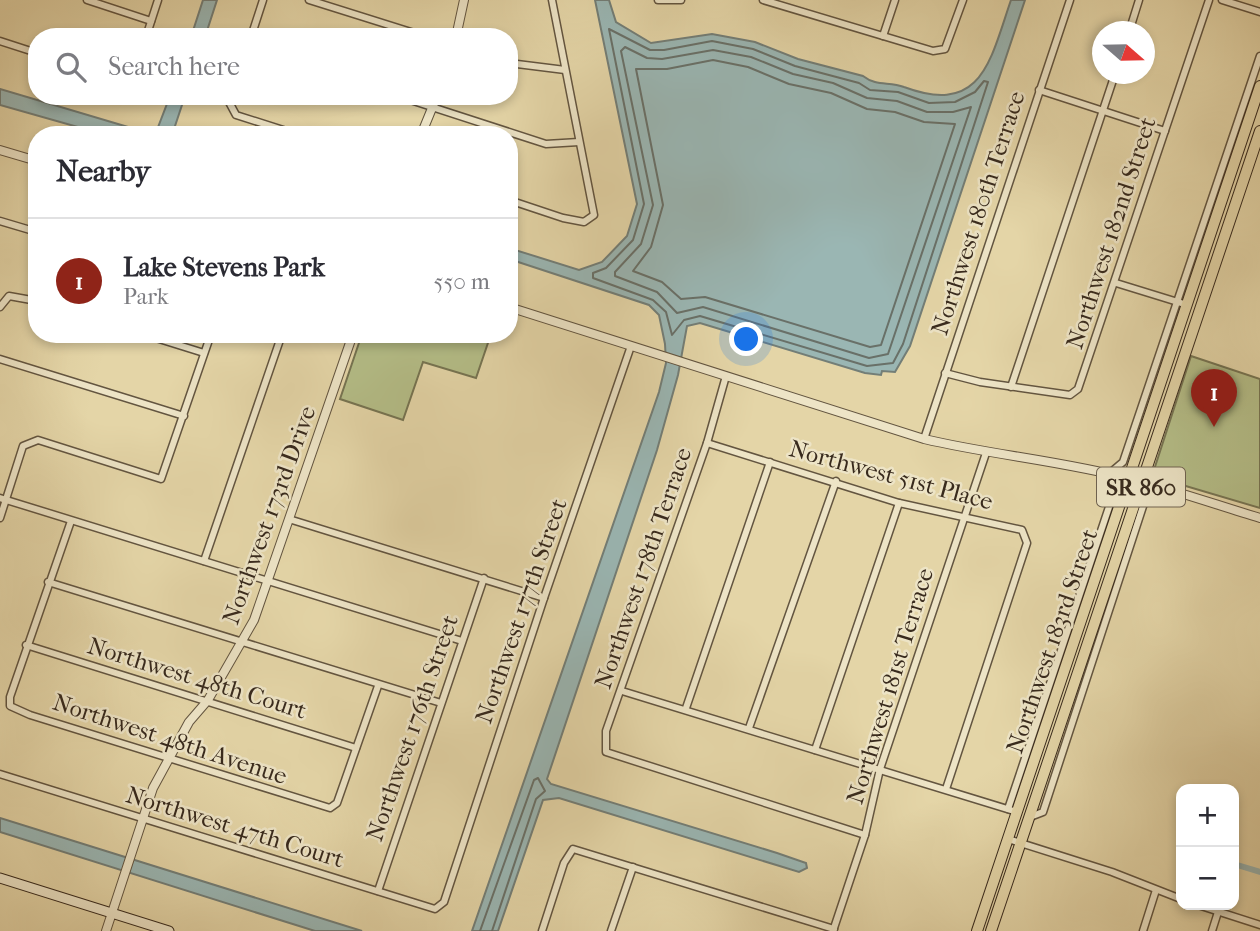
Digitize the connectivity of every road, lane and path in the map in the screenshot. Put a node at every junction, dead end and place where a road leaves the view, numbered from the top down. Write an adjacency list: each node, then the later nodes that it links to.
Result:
1 (87, 0): 18 (street)
2 (158, 0): 18 (street)
3 (263, 0): 21 (street)
4 (309, 0): 22 (street)
5 (464, 0): 23 (street)
6 (552, 0): 29 (street)
7 (658, 0): 8 (street)
8 (681, 0)
9 (763, 0): 16 (street)
10 (895, 0): 24 (street)
11 (963, 0): 24 (street)
12 (1070, 0): 32 (street, Northwest 180th Terrace)
13 (1139, 0): 19 (street)
14 (1209, 0): 40 (street, Northwest 182nd Street)
15 (1222, 0): 17 (street)
16 (788, 3): 24 (street)
17 (1260, 12)
18 (151, 21): 20 (street)
19 (1132, 21)
20 (149, 28)
21 (254, 28)
22 (398, 28)
23 (458, 28)
24 (883, 36)
25 (0, 41): 26 (street)
26 (28, 50)
27 (1260, 56): 53 (street)
28 (518, 64): 29 (street)
29 (565, 69): 43 (street)
30 (1112, 84): 36 (street)
31 (1260, 86): 46 (main road, Northwest 183rd Street / SR 860)
32 (1039, 90): 36 (street); 63 (street, Northwest 180th Terrace)
33 (231, 105): 37 (street)
34 (428, 105): 35 (street)
35 (431, 106): 38 (street); 39 (street)
36 (1103, 110): 40 (street); 65 (street)
37 (271, 126)
38 (424, 126)
39 (492, 126)
40 (1165, 131): 51 (street, Northwest 182nd Street)
41 (1260, 131): 48 (main road, Northwest 183rd Street / SR 860)
42 (518, 135): 43 (street)
43 (579, 142): 47 (street)
44 (0, 150): 45 (street)
45 (28, 158)
46 (1226, 187): 48 (main road); 53 (main road, Northwest 183rd Street / SR 860)
47 (518, 203)
48 (1231, 216): 75 (main road, Northwest 183rd Street / SR 860)
49 (0, 221): 50 (street)
50 (28, 229)
51 (1116, 283): 53 (street); 65 (street, Northwest 182nd Street)
52 (28, 299): 54 (street)
53 (1183, 304): 71 (street); 73 (main road, Northwest 183rd Street / SR 860)
54 (0, 307)
55 (518, 310): 60 (street)
56 (172, 343): 61 (street)
57 (208, 343): 61 (street)
58 (279, 343): 83 (street)
59 (350, 343): 81 (street, Northwest 173rd Drive)
60 (631, 346): 64 (street); 87 (street, Northwest 177th Street)
61 (204, 353): 66 (street)
62 (0, 359): 66 (street)
63 (945, 373): 65 (street); 67 (street, Northwest 180th Terrace)
64 (726, 376): 67 (street); 68 (street, Northwest 178th Terrace)
65 (1011, 387)
66 (184, 416): 76 (street)
67 (924, 439): 69 (street)
68 (706, 443): 70 (street, Northwest 51st Place); 95 (street, Northwest 178th Terrace)
69 (986, 453): 71 (street); 80 (street, Northwest 181st Terrace)
70 (771, 462): 74 (street, Northwest 51st Place); 98 (street)
71 (1108, 474): 72 (street)
72 (1119, 477): 73 (street); 106 (street)
73 (1130, 478): 75 (street); 88 (main road, Northwest 183rd Street / SR 860)
74 (836, 481): 77 (street, Northwest 51st Place); 99 (street)
75 (1146, 484): 79 (street); 91 (main road, Northwest 183rd Street / SR 860); 93 (street)
76 (3, 499): 78 (street); 82 (street)
77 (899, 503): 80 (street, Northwest 51st Place); 101 (street)
78 (0, 518)
79 (1260, 518)
80 (964, 519): 103 (street, Northwest 181st Terrace); 105 (street, Northwest 51st Place)
81 (292, 520): 84 (street); 85 (street, Northwest 173rd Drive)
82 (71, 521): 83 (street); 86 (street)
83 (204, 561): 85 (street)
84 (484, 578): 87 (street); 89 (street, Northwest 176th Street)
85 (270, 580): 89 (street); 90 (street, Northwest 173rd Drive)
86 (48, 582): 90 (street); 92 (street)
87 (544, 598): 114 (street, Northwest 177th Street)
88 (1082, 620): 91 (main road); 106 (main road, Northwest 183rd Street / SR 860)
89 (462, 641): 97 (street, Northwest 176th Street)
90 (242, 643): 94 (street); 96 (street, Northwest 173rd Drive)
91 (1088, 643): 93 (street); 107 (main road, Northwest 183rd Street / SR 860)
92 (26, 645): 96 (street, Northwest 48th Court); 102 (street, Northwest 48th Avenue)
93 (1098, 649): 107 (street)
94 (378, 686): 97 (street); 100 (street, Northwest 48th Avenue)
95 (622, 691): 98 (street); 109 (street, Northwest 178th Terrace)
96 (208, 700): 100 (street, Northwest 48th Court); 102 (street, Northwest 173rd Drive)
97 (441, 703): 116 (street, Northwest 176th Street)
98 (685, 708): 99 (street)
99 (749, 729): 101 (street)
100 (356, 748): 102 (street, Northwest 48th Avenue)
101 (815, 750): 103 (street)
102 (169, 757): 108 (street, Northwest 173rd Drive)
103 (880, 769): 105 (street); 109 (street, Northwest 181st Terrace)
104 (0, 774): 108 (street, Northwest 47th Court)
105 (946, 789): 106 (street)
106 (1012, 810): 110 (main road, Northwest 183rd Street / SR 860)
107 (1030, 817): 111 (main road, Northwest 183rd Street / SR 860)
108 (143, 819): 116 (street, Northwest 47th Court); 120 (street, Northwest 173rd Drive)
109 (865, 835): 123 (street, Northwest 181st Terrace)
110 (1008, 838): 111 (street); 128 (main road, Northwest 183rd Street / SR 860)
111 (1021, 843): 115 (street); 129 (main road, Northwest 183rd Street / SR 860)
112 (633, 867): 122 (street); 123 (street); 126 (street)
113 (0, 878): 120 (main road)
114 (449, 888): 116 (street, Northwest 47th Court)
115 (1156, 890): 117 (street); 130 (street)
116 (378, 891)
117 (1176, 897)
118 (1212, 910): 119 (street)
119 (1218, 912): 121 (street); 131 (street)
120 (113, 913): 124 (street, Northwest 173rd Drive); 125 (main road)
121 (1260, 925)
122 (612, 930): 127 (street)
123 (834, 930)
124 (106, 931)
125 (169, 931)
126 (542, 931)
127 (620, 931)
128 (977, 931)
129 (991, 931)
130 (1143, 931)
131 (1212, 931)

